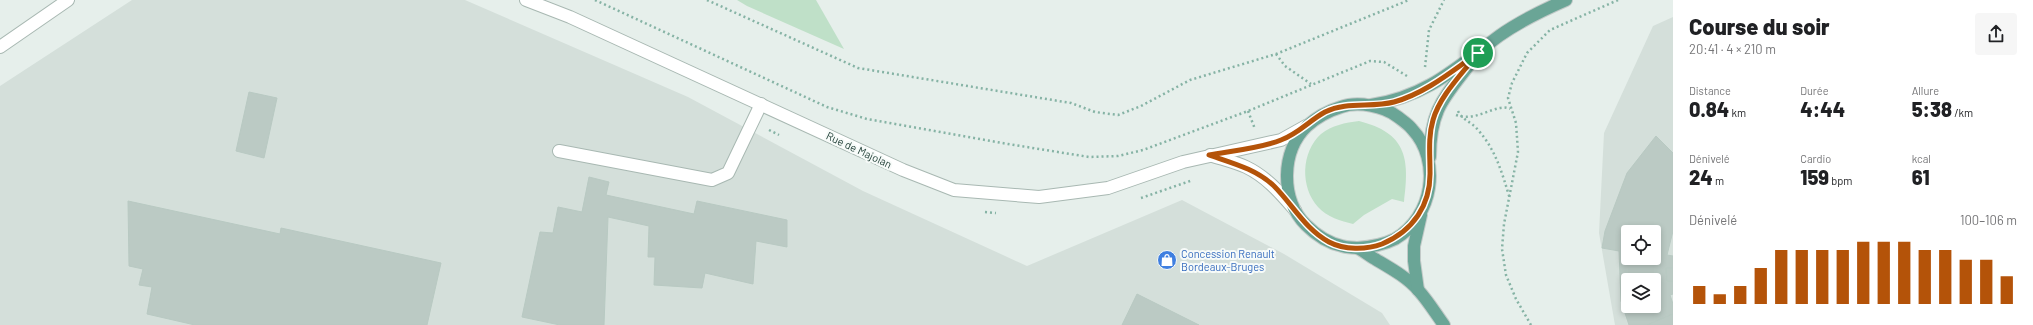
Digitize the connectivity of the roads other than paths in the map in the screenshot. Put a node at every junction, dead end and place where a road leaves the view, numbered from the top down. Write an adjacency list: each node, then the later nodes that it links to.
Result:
1 (68, 0): 4 (street)
2 (526, 0): 6 (street, Rue de Majolan)
3 (1566, 0): 5 (main road)
4 (0, 47)
5 (1478, 53): 7 (main road); 11 (main road)
6 (761, 104): 9 (street); 10 (street, Rue de Majolan)
7 (1370, 105): 8 (main road); 11 (main road)
8 (1306, 126): 10 (street, Rue de Majolan); 12 (main road)
9 (559, 151)
10 (1209, 155): 12 (street)
11 (1430, 174): 13 (main road)
12 (1295, 210): 14 (main road)
13 (1422, 210): 14 (main road); 15 (main road)
14 (1357, 248): 15 (main road)
15 (1418, 290): 16 (main road)
16 (1444, 325)

